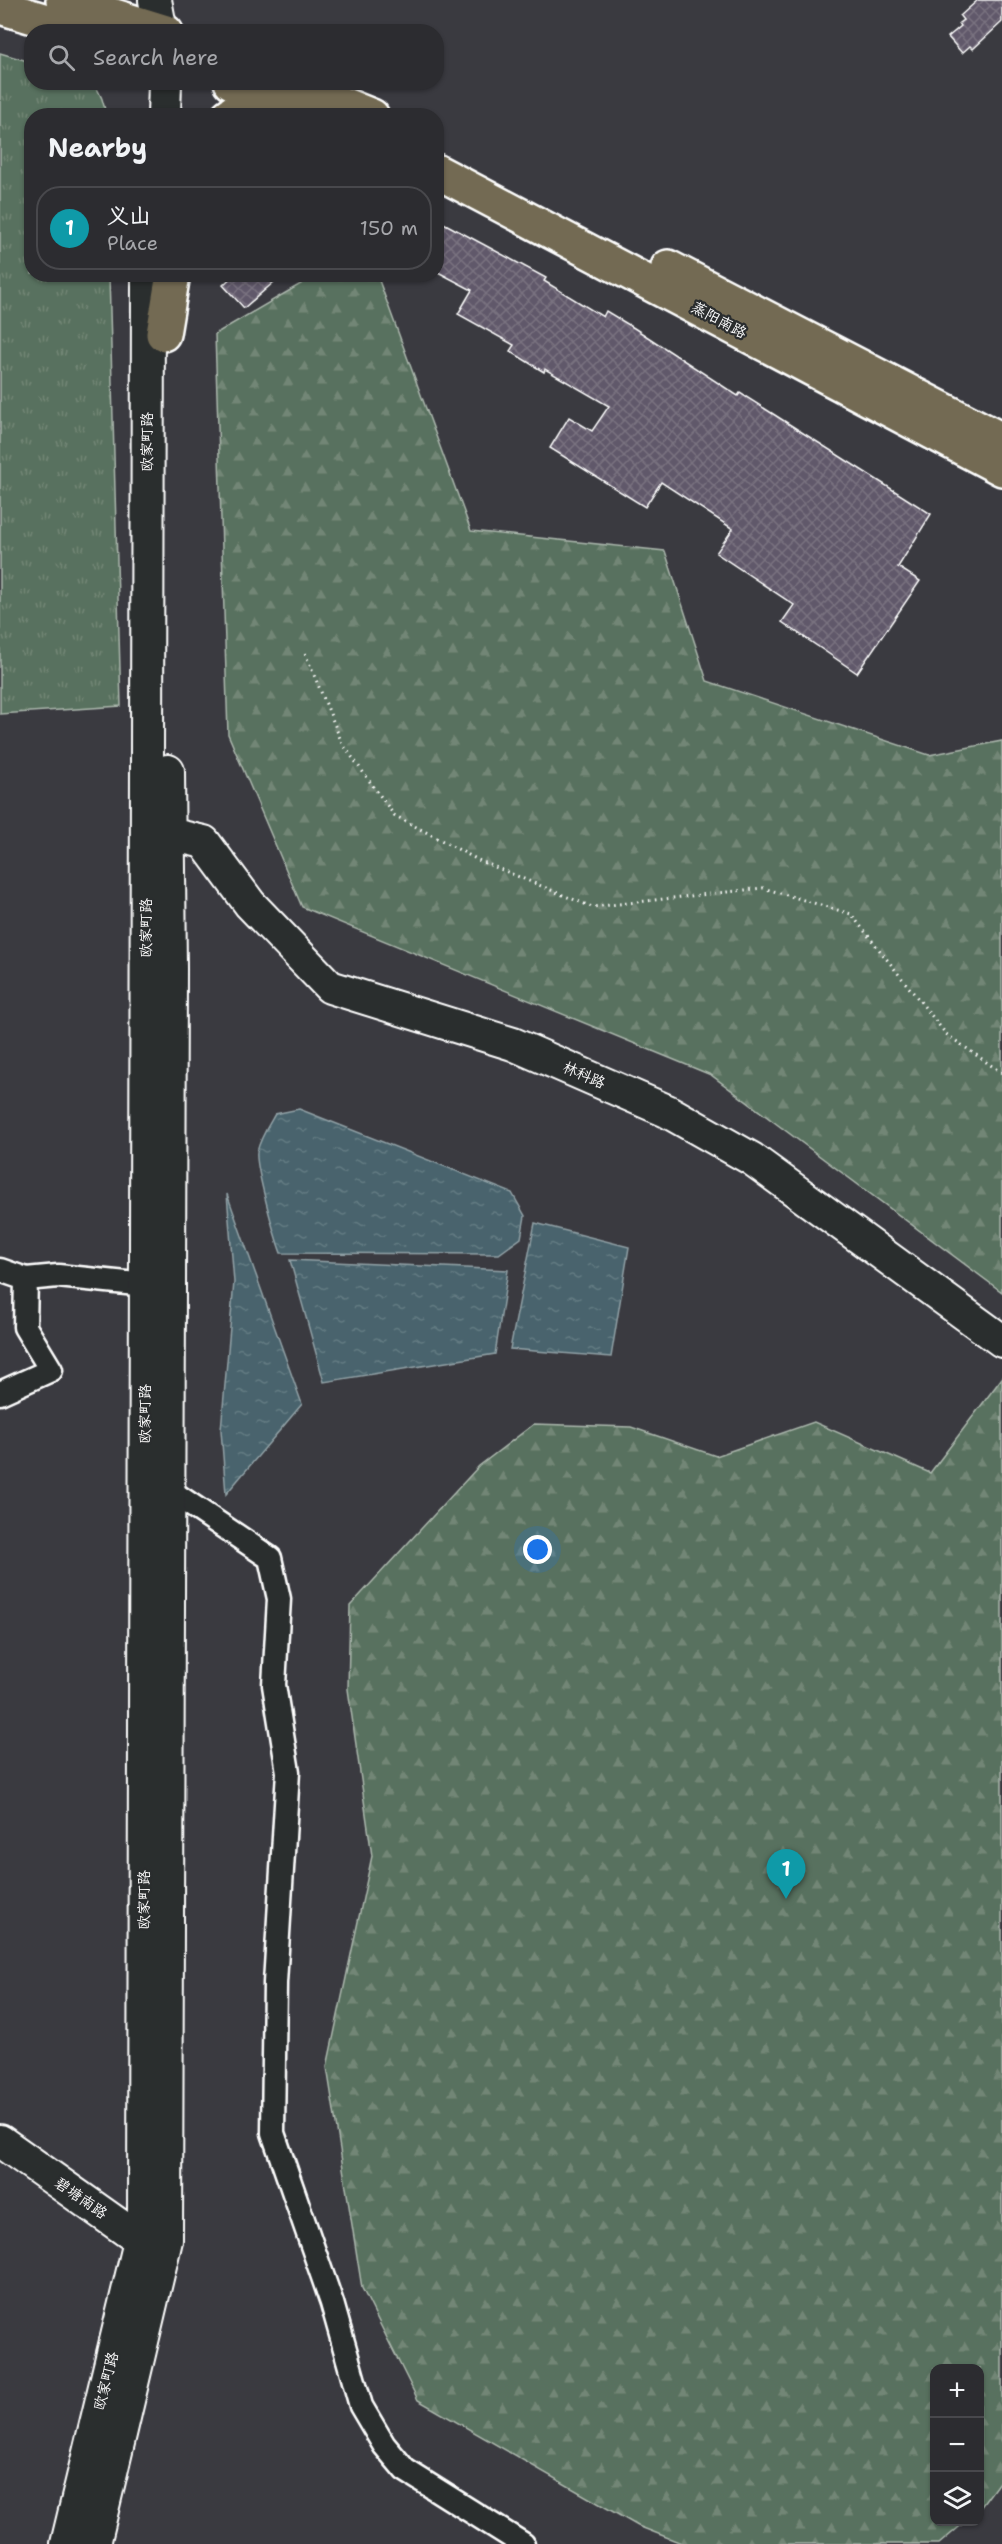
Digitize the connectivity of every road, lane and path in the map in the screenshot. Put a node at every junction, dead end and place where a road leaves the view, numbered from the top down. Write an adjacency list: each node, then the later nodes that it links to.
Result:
1 (63, 0): 4 (main road)
2 (0, 7): 3 (main road)
3 (56, 24)
4 (156, 24)
5 (148, 90): 8 (main road)
6 (165, 90): 9 (main road)
7 (280, 90): 10 (main road); 11 (main road); 12 (main road)
8 (148, 108)
9 (164, 108)
10 (241, 108)
11 (306, 108)
12 (344, 108)
13 (444, 152): 19 (main road, 蒸阳南路)
14 (444, 175): 20 (main road, 蒸阳南路)
15 (148, 282): 26 (main road, 欧家町路)
16 (164, 282): 18 (main road, 欧家町路)
17 (172, 282): 18 (main road)
18 (164, 334): 22 (main road, 欧家町路)
19 (1002, 440)
20 (1002, 469)
21 (305, 653): 23 (path)
22 (169, 834): 27 (main road, 林科路); 29 (main road, 欧家町路)
23 (1002, 1073)
24 (0, 1270): 25 (street)
25 (26, 1279): 26 (street); 28 (street)
26 (146, 1285): 32 (main road, 欧家町路)
27 (1002, 1341)
28 (0, 1393)
29 (169, 1490): 32 (main road, 欧家町路); 35 (street)
30 (0, 2141): 32 (main road, 碧塘南路)
31 (0, 2162): 32 (main road, 碧塘南路)
32 (150, 2255): 33 (main road, 欧家町路); 34 (main road, 欧家町路)
33 (67, 2544)
34 (94, 2544)
35 (523, 2544)

